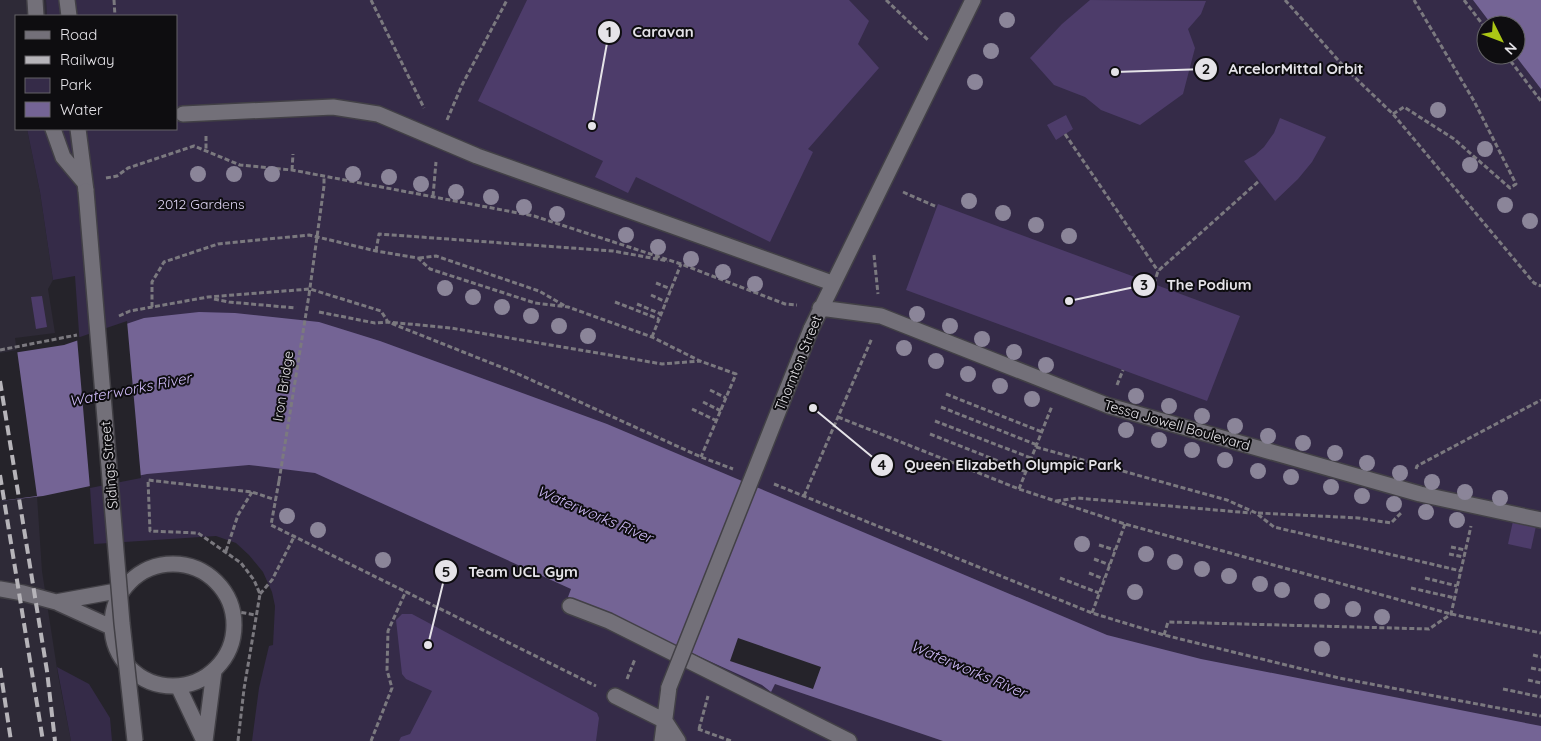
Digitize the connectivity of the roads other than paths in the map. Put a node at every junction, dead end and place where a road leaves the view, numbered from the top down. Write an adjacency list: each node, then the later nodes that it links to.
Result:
1 (35, 0): 4 (street)
2 (68, 0): 5 (street)
3 (973, 0): 10 (street, Thornton Street)
4 (36, 15)
5 (69, 15)
6 (183, 114): 10 (street)
7 (53, 130): 9 (street)
8 (78, 130): 9 (street, Sidings Street)
9 (85, 187): 22 (street, Sidings Street, bridge)
10 (832, 283): 11 (street, Thornton Street)
11 (820, 308): 12 (street, Tessa Jowell Boulevard); 21 (street, Thornton Street, bridge)
12 (1541, 520)
13 (0, 589): 15 (street)
14 (122, 590): 15 (street); 17 (street); 18 (street)
15 (56, 602): 17 (street)
16 (570, 606): 26 (street)
17 (111, 627): 19 (street)
18 (214, 671): 19 (street); 23 (street)
19 (178, 686): 23 (street)
20 (615, 696): 21 (street)
21 (665, 721): 24 (street, Thornton Street); 25 (street)
22 (135, 741)
23 (204, 741)
24 (662, 741)
25 (678, 741)
26 (849, 741)

